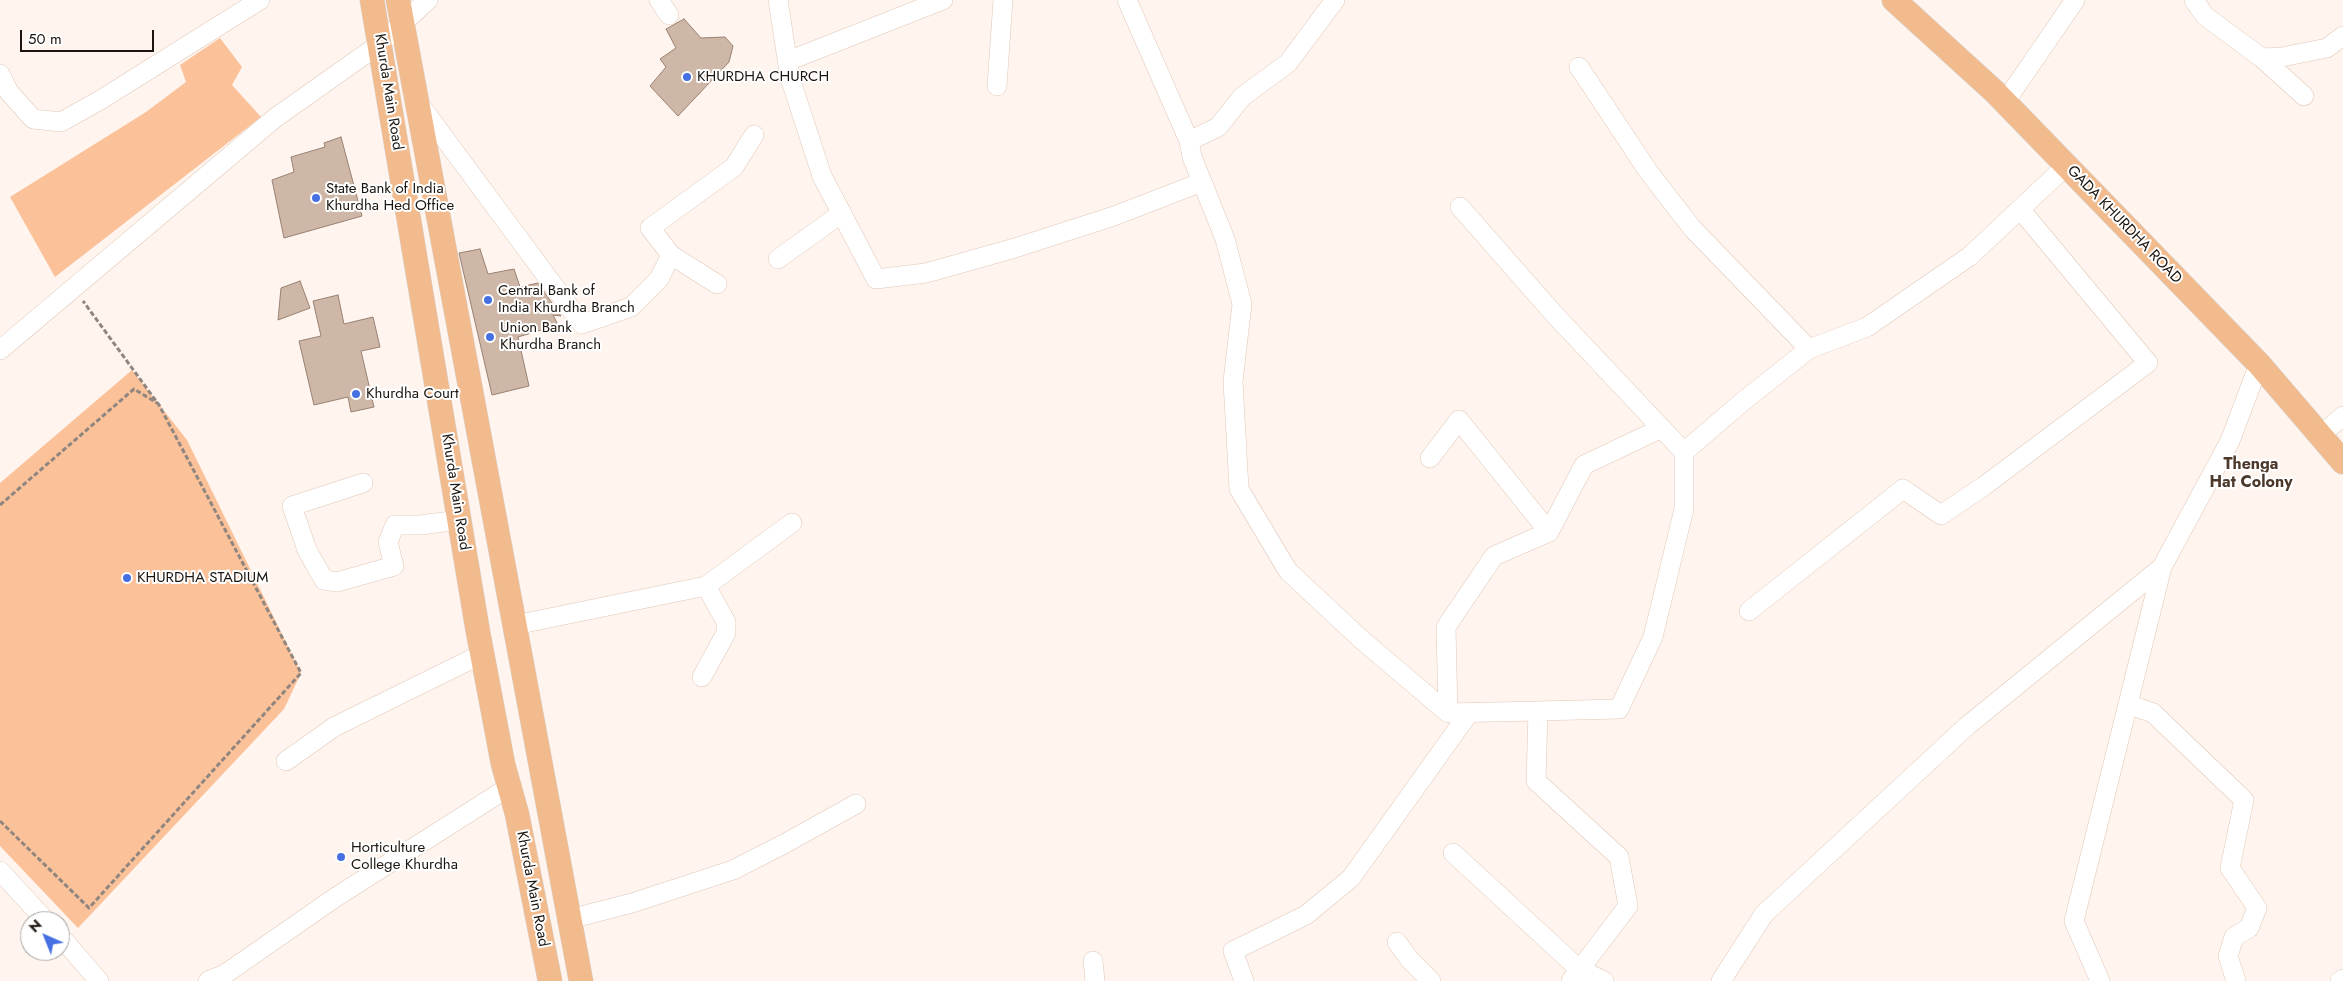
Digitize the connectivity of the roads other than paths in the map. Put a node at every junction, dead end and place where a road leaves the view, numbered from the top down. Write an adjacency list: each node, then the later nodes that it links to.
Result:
1 (260, 0): 18 (street)
2 (372, 0): 14 (main road, Khurda Main Road)
3 (428, 0): 12 (street)
4 (778, 0): 16 (street)
5 (943, 0): 16 (street)
6 (1003, 0): 19 (street)
7 (1127, 0): 24 (street)
8 (1335, 0): 24 (street)
9 (1894, 0): 22 (main road, GADA KHURDHA ROAD)
10 (2075, 0): 22 (street)
11 (2194, 0): 15 (street)
12 (400, 11): 14 (street); 21 (main road, Khurda Main Road)
13 (2343, 36): 15 (street)
14 (381, 43): 34 (street); 43 (main road, Khurda Main Road)
15 (2262, 58): 20 (street)
16 (788, 61): 29 (street)
17 (1579, 67): 33 (street)
18 (0, 74)
19 (997, 86)
20 (2304, 96)
21 (416, 100): 30 (street); 49 (main road, Khurda Main Road)
22 (2005, 102): 25 (main road, GADA KHURDHA ROAD)
23 (754, 135): 30 (street)
24 (1189, 141): 26 (street)
25 (2066, 166): 28 (street); 35 (main road, GADA KHURDHA ROAD)
26 (1202, 182): 29 (street); 54 (street)
27 (1460, 207): 37 (street)
28 (2020, 209): 33 (street); 48 (street)
29 (842, 213): 31 (street)
30 (671, 255): 32 (street)
31 (778, 259)
32 (717, 284)
33 (1809, 349): 39 (street)
34 (0, 350)
35 (2259, 364): 38 (main road, GADA KHURDHA ROAD); 46 (street)
36 (2343, 416): 38 (street)
37 (1662, 428): 39 (street); 45 (street)
38 (2320, 436): 41 (main road, GADA KHURDHA ROAD)
39 (1684, 452): 53 (street)
40 (1430, 458): 45 (street)
41 (2343, 462)
42 (363, 483): 43 (street)
43 (460, 520): 50 (main road, Khurda Main Road)
44 (792, 523): 47 (street)
45 (1548, 532): 54 (street)
46 (2162, 567): 52 (street); 77 (street)
47 (706, 586): 49 (street); 51 (street)
48 (1749, 611)
49 (514, 625): 62 (main road, Khurda Main Road)
50 (482, 654): 56 (street); 57 (main road, Khurda Main Road)
51 (702, 677)
52 (2128, 704): 78 (street); 79 (street)
53 (1538, 711): 55 (street); 67 (street)
54 (1448, 713): 55 (street)
55 (1469, 713): 74 (street)
56 (286, 761)
57 (509, 787): 63 (main road, Khurda Main Road); 70 (street)
58 (856, 804): 62 (street)
59 (1454, 853): 67 (street)
60 (0, 871): 61 (street)
61 (37, 911)
62 (570, 919): 63 (main road); 72 (main road, Khurda Main Road)
63 (538, 920): 71 (main road, Khurda Main Road)
64 (1397, 942): 75 (street)
65 (70, 948): 69 (street)
66 (1093, 961): 73 (street)
67 (1575, 975): 76 (street)
68 (2343, 979): 80 (street)
69 (99, 981)
70 (208, 981)
71 (550, 981)
72 (581, 981)
73 (1095, 981)
74 (1244, 981)
75 (1431, 981)
76 (1604, 981)
77 (1721, 981)
78 (2100, 981)
79 (2236, 981)
80 (2340, 981)

